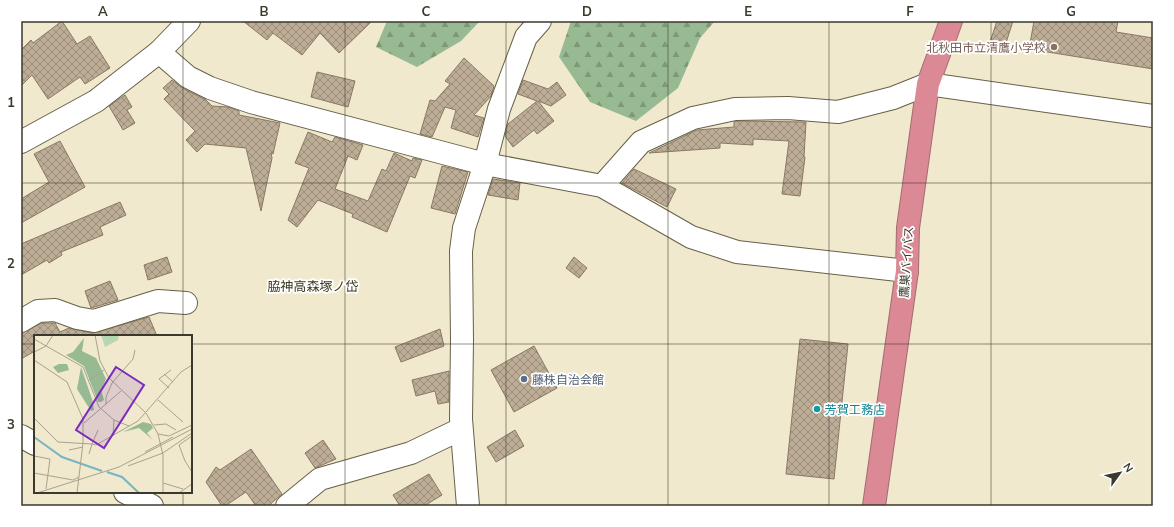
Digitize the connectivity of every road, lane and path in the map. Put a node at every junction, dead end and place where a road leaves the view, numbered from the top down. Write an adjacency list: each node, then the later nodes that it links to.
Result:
1 (189, 21): 4 (street)
2 (540, 21): 8 (street)
3 (951, 21): 5 (highway, 鷹巣バイパス)
4 (159, 52): 7 (street); 8 (street)
5 (928, 84): 6 (street); 9 (street); 10 (highway, 鷹巣バイパス)
6 (1153, 116)
7 (21, 142)
8 (485, 164): 9 (street); 13 (street)
9 (602, 186): 10 (street)
10 (907, 271): 20 (highway, 鷹巣バイパス)
11 (186, 303): 12 (street)
12 (21, 321)
13 (461, 429): 18 (street); 19 (street)
14 (21, 436): 15 (street)
15 (34, 443)
16 (127, 493): 17 (street)
17 (152, 506)
18 (287, 506)
19 (468, 506)
20 (874, 506)

